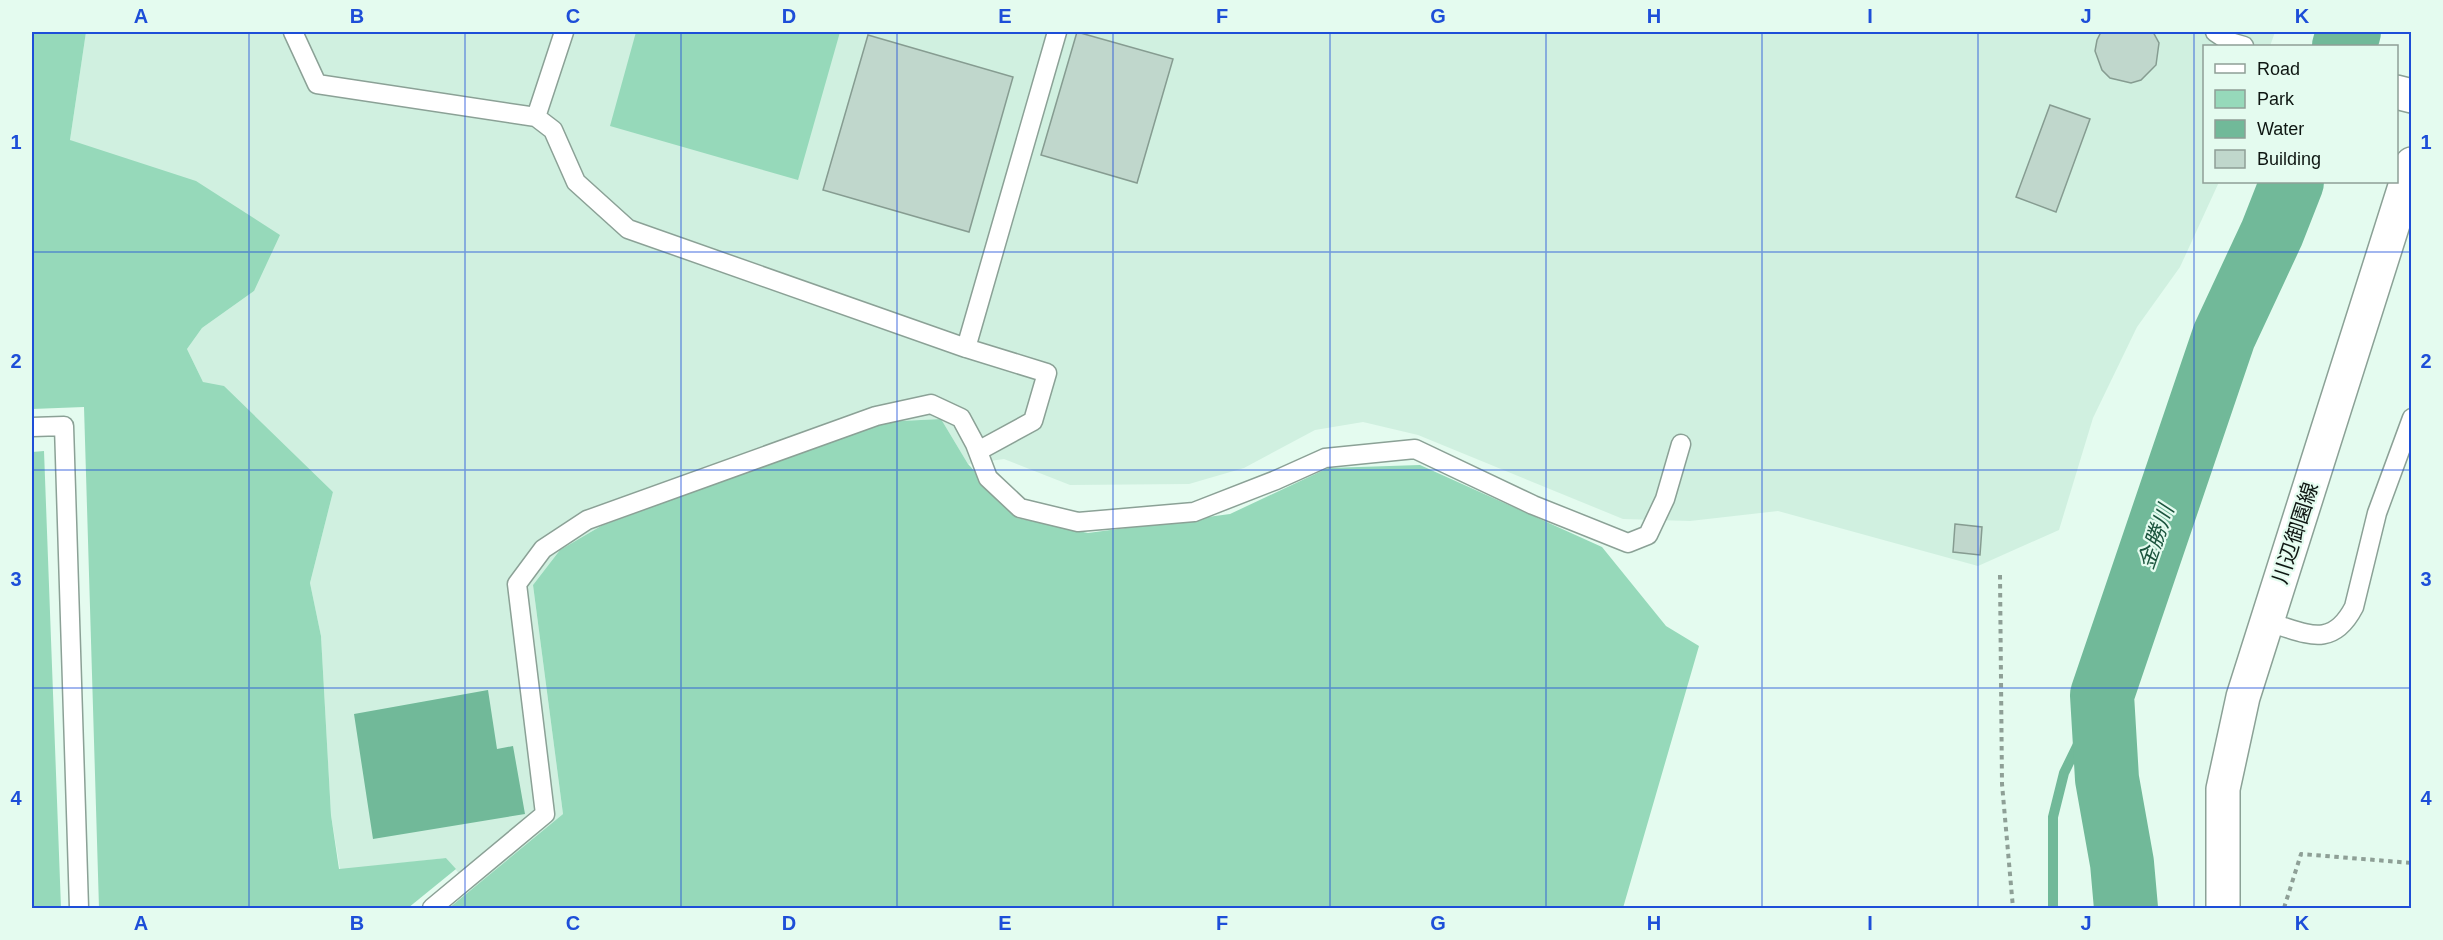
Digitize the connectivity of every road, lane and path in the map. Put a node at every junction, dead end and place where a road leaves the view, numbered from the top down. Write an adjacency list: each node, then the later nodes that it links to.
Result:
1 (293, 32): 6 (lane)
2 (564, 32): 6 (lane)
3 (1057, 32): 8 (lane)
4 (2215, 32): 5 (lane)
5 (2240, 45)
6 (536, 117): 8 (lane)
7 (2412, 164): 14 (main road, 川辺御園線)
8 (966, 348): 12 (lane)
9 (2412, 418): 14 (lane)
10 (32, 427): 16 (lane)
11 (1681, 444): 12 (lane)
12 (978, 451): 17 (lane)
13 (2000, 575): 18 (path)
14 (2267, 622): 19 (main road, 川辺御園線)
15 (2412, 863): 20 (path)
16 (80, 909)
17 (432, 909)
18 (2013, 909)
19 (2223, 909)
20 (2284, 909)

